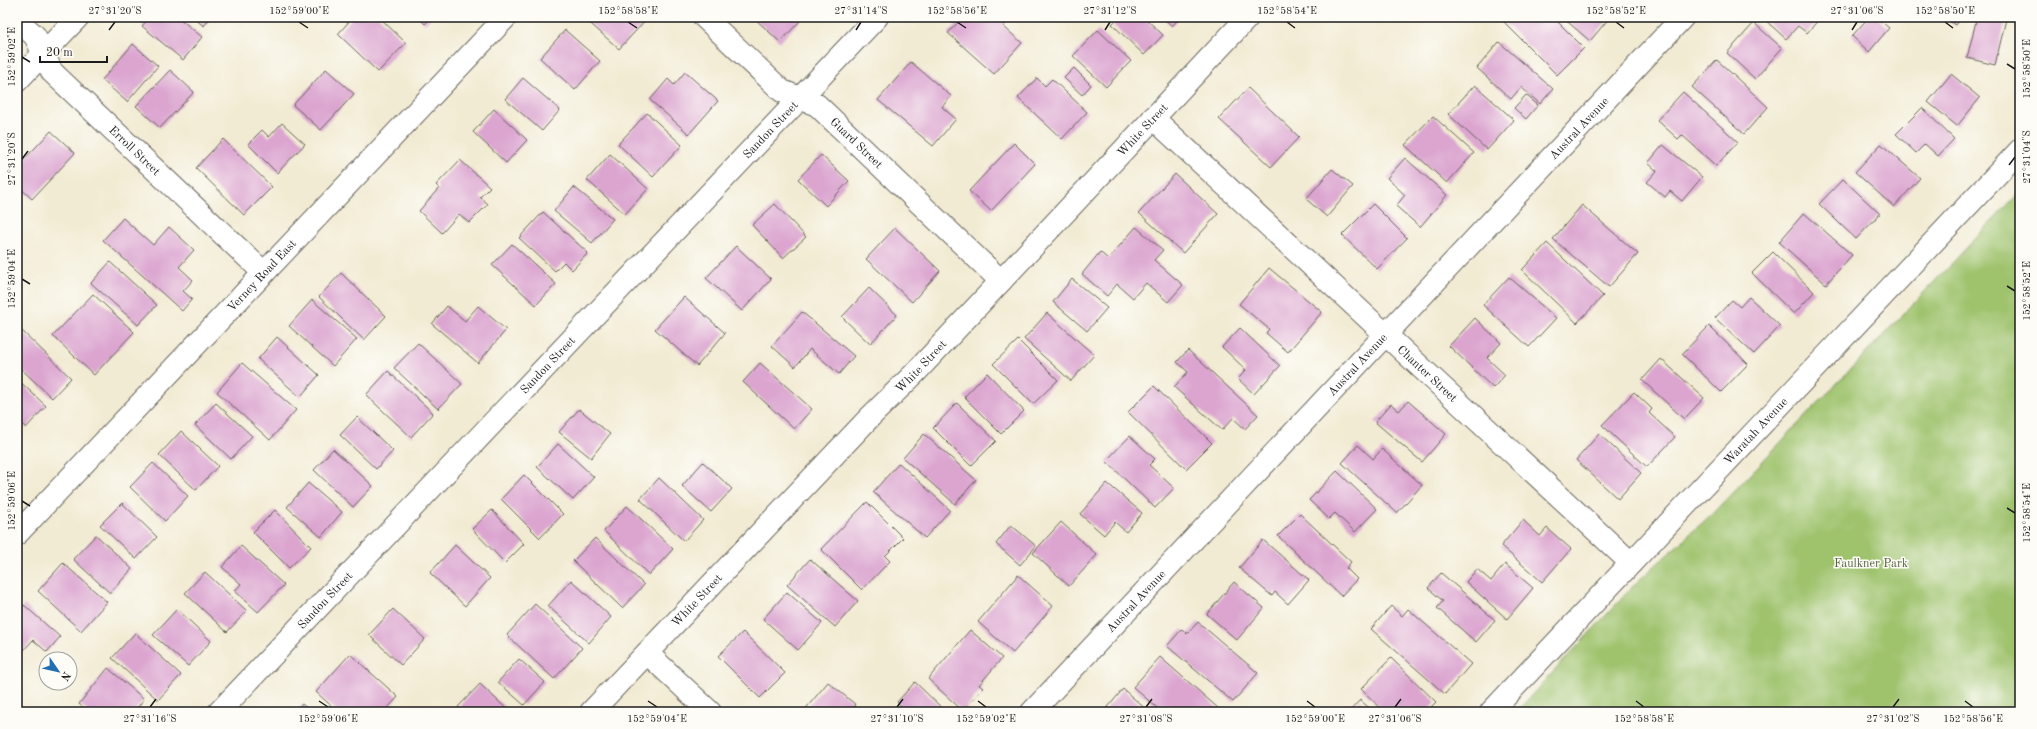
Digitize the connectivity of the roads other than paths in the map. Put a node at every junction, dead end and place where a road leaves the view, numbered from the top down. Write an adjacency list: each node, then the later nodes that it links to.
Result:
1 (78, 17): 8 (street)
2 (506, 17): 13 (street, Verney Road East)
3 (704, 17): 10 (street, Guard Street)
4 (877, 17): 10 (street, Sandon Street)
5 (1248, 17): 11 (street, White Street)
6 (1683, 17): 15 (street, Austral Avenue)
7 (17, 20): 8 (street, Erroll Street)
8 (43, 54): 9 (street); 13 (street, Erroll Street)
9 (17, 81)
10 (800, 98): 14 (street, Guard Street); 19 (street, Sandon Street)
11 (1153, 118): 14 (street, White Street); 15 (street, Chanter Street)
12 (2020, 150): 17 (street, Waratah Avenue)
13 (264, 273): 16 (street, Verney Road East)
14 (1001, 281): 18 (street, White Street)
15 (1386, 334): 17 (street, Chanter Street); 22 (street, Austral Avenue)
16 (17, 534)
17 (1631, 563): 23 (street, Waratah Avenue)
18 (647, 653): 20 (street, White Street); 21 (street)
19 (219, 712)
20 (591, 712)
21 (710, 712)
22 (1032, 712)
23 (1491, 712)

